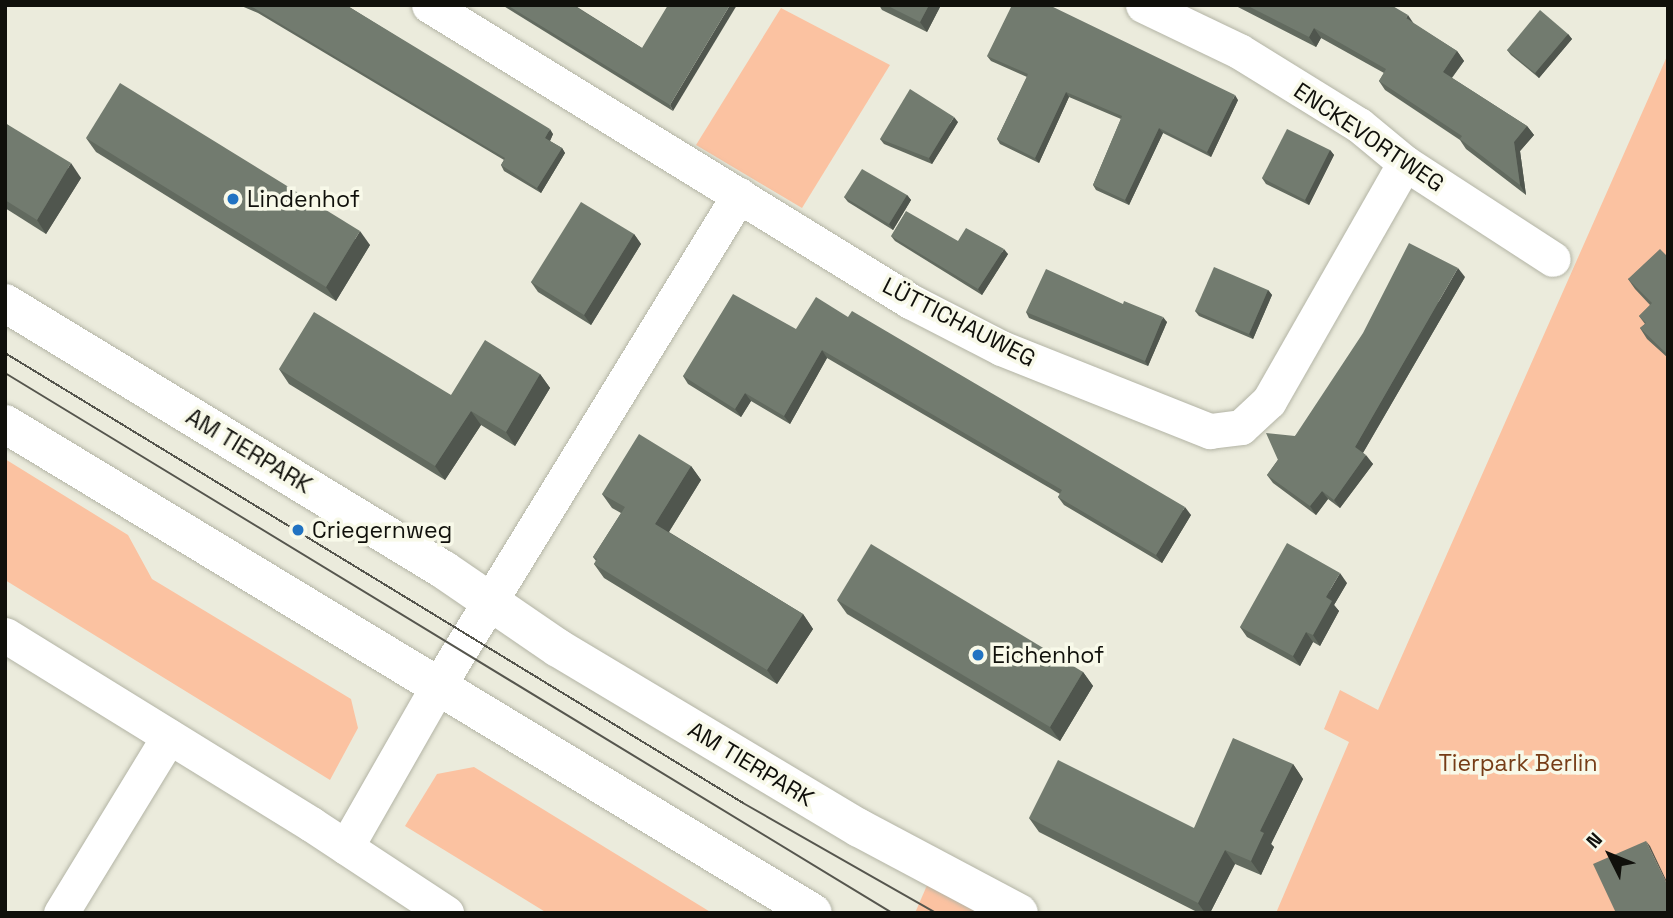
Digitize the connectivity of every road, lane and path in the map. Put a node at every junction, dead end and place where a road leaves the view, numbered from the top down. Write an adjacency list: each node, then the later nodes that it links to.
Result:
1 (429, 5): 4 (street, LÜTTICHAUWEG)
2 (1143, 5): 3 (street, ENCKEVORTWEG)
3 (1405, 163): 4 (street, LÜTTICHAUWEG); 5 (street, ENCKEVORTWEG)
4 (739, 195): 8 (street)
5 (1553, 259)
6 (5, 303): 8 (main road, AM TIERPARK)
7 (5, 424): 10 (main road)
8 (492, 601): 10 (street); 16 (main road, AM TIERPARK)
9 (5, 635): 11 (street)
10 (438, 687): 12 (street); 15 (main road)
11 (169, 736): 12 (street); 13 (street)
12 (345, 847): 14 (street)
13 (61, 913)
14 (446, 913)
15 (813, 913)
16 (1019, 913)

